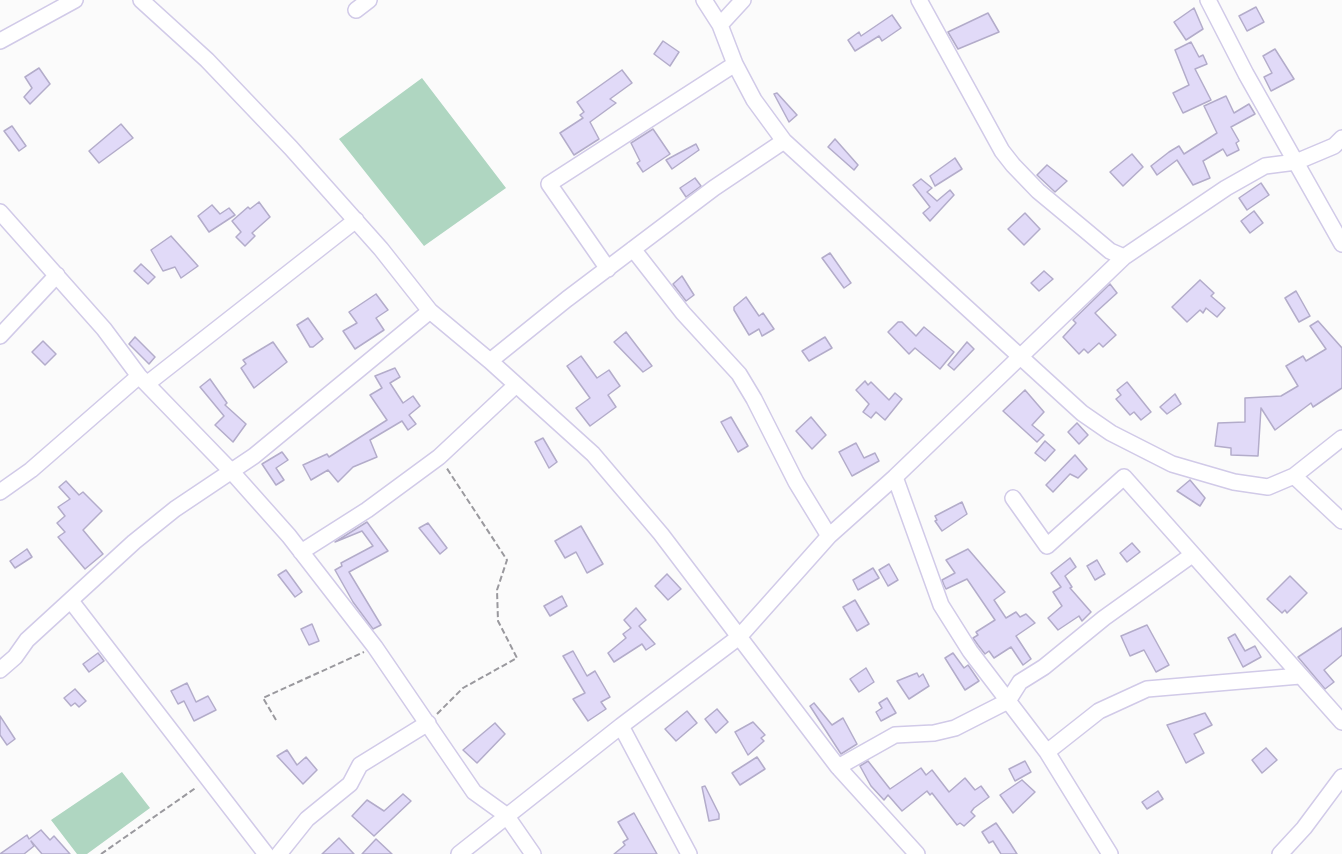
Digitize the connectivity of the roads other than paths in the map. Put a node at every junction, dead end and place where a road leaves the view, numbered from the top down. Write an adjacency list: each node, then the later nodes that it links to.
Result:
1 (75, 0): 10 (street)
2 (141, 0): 16 (street)
3 (369, 0): 8 (street)
4 (704, 0): 9 (street)
5 (742, 0): 9 (street)
6 (920, 0): 19 (street)
7 (1208, 0): 14 (street)
8 (356, 10)
9 (720, 25): 11 (street)
10 (0, 41)
11 (735, 64): 12 (street); 20 (street)
12 (784, 141): 18 (street); 24 (street)
13 (1339, 145): 14 (street)
14 (1296, 162): 17 (street); 19 (street)
15 (0, 212): 21 (street)
16 (356, 220): 22 (street); 26 (street)
17 (1342, 244)
18 (633, 249): 20 (street); 35 (street)
19 (1124, 257): 24 (street)
20 (608, 269): 25 (street)
21 (57, 275): 23 (street); 26 (street)
22 (430, 311): 25 (street); 29 (street)
23 (0, 336)
24 (1019, 357): 30 (street); 31 (street)
25 (490, 361): 27 (street)
26 (144, 379): 29 (street); 32 (street)
27 (516, 385): 36 (street); 39 (street)
28 (1342, 438): 30 (street)
29 (232, 472): 36 (street); 38 (street)
30 (1294, 476): 34 (street)
31 (895, 477): 35 (street); 42 (street)
32 (0, 492)
33 (1013, 498): 37 (street)
34 (1342, 521)
35 (829, 536): 39 (street)
36 (302, 552): 44 (street)
37 (1192, 555): 41 (street); 42 (street)
38 (71, 601): 40 (street); 50 (street)
39 (739, 637): 45 (street); 47 (street)
40 (0, 670)
41 (1300, 676): 43 (street); 46 (street)
42 (1008, 701): 46 (street); 47 (street)
43 (1342, 722)
44 (428, 723): 49 (street); 51 (street)
45 (621, 726): 49 (street); 54 (street)
46 (1047, 752): 56 (street)
47 (838, 767): 55 (street)
48 (1342, 777): 57 (street)
49 (506, 815): 52 (street); 53 (street)
50 (266, 854)
51 (279, 854)
52 (459, 854)
53 (533, 854)
54 (689, 854)
55 (917, 854)
56 (1110, 854)
57 (1280, 854)

